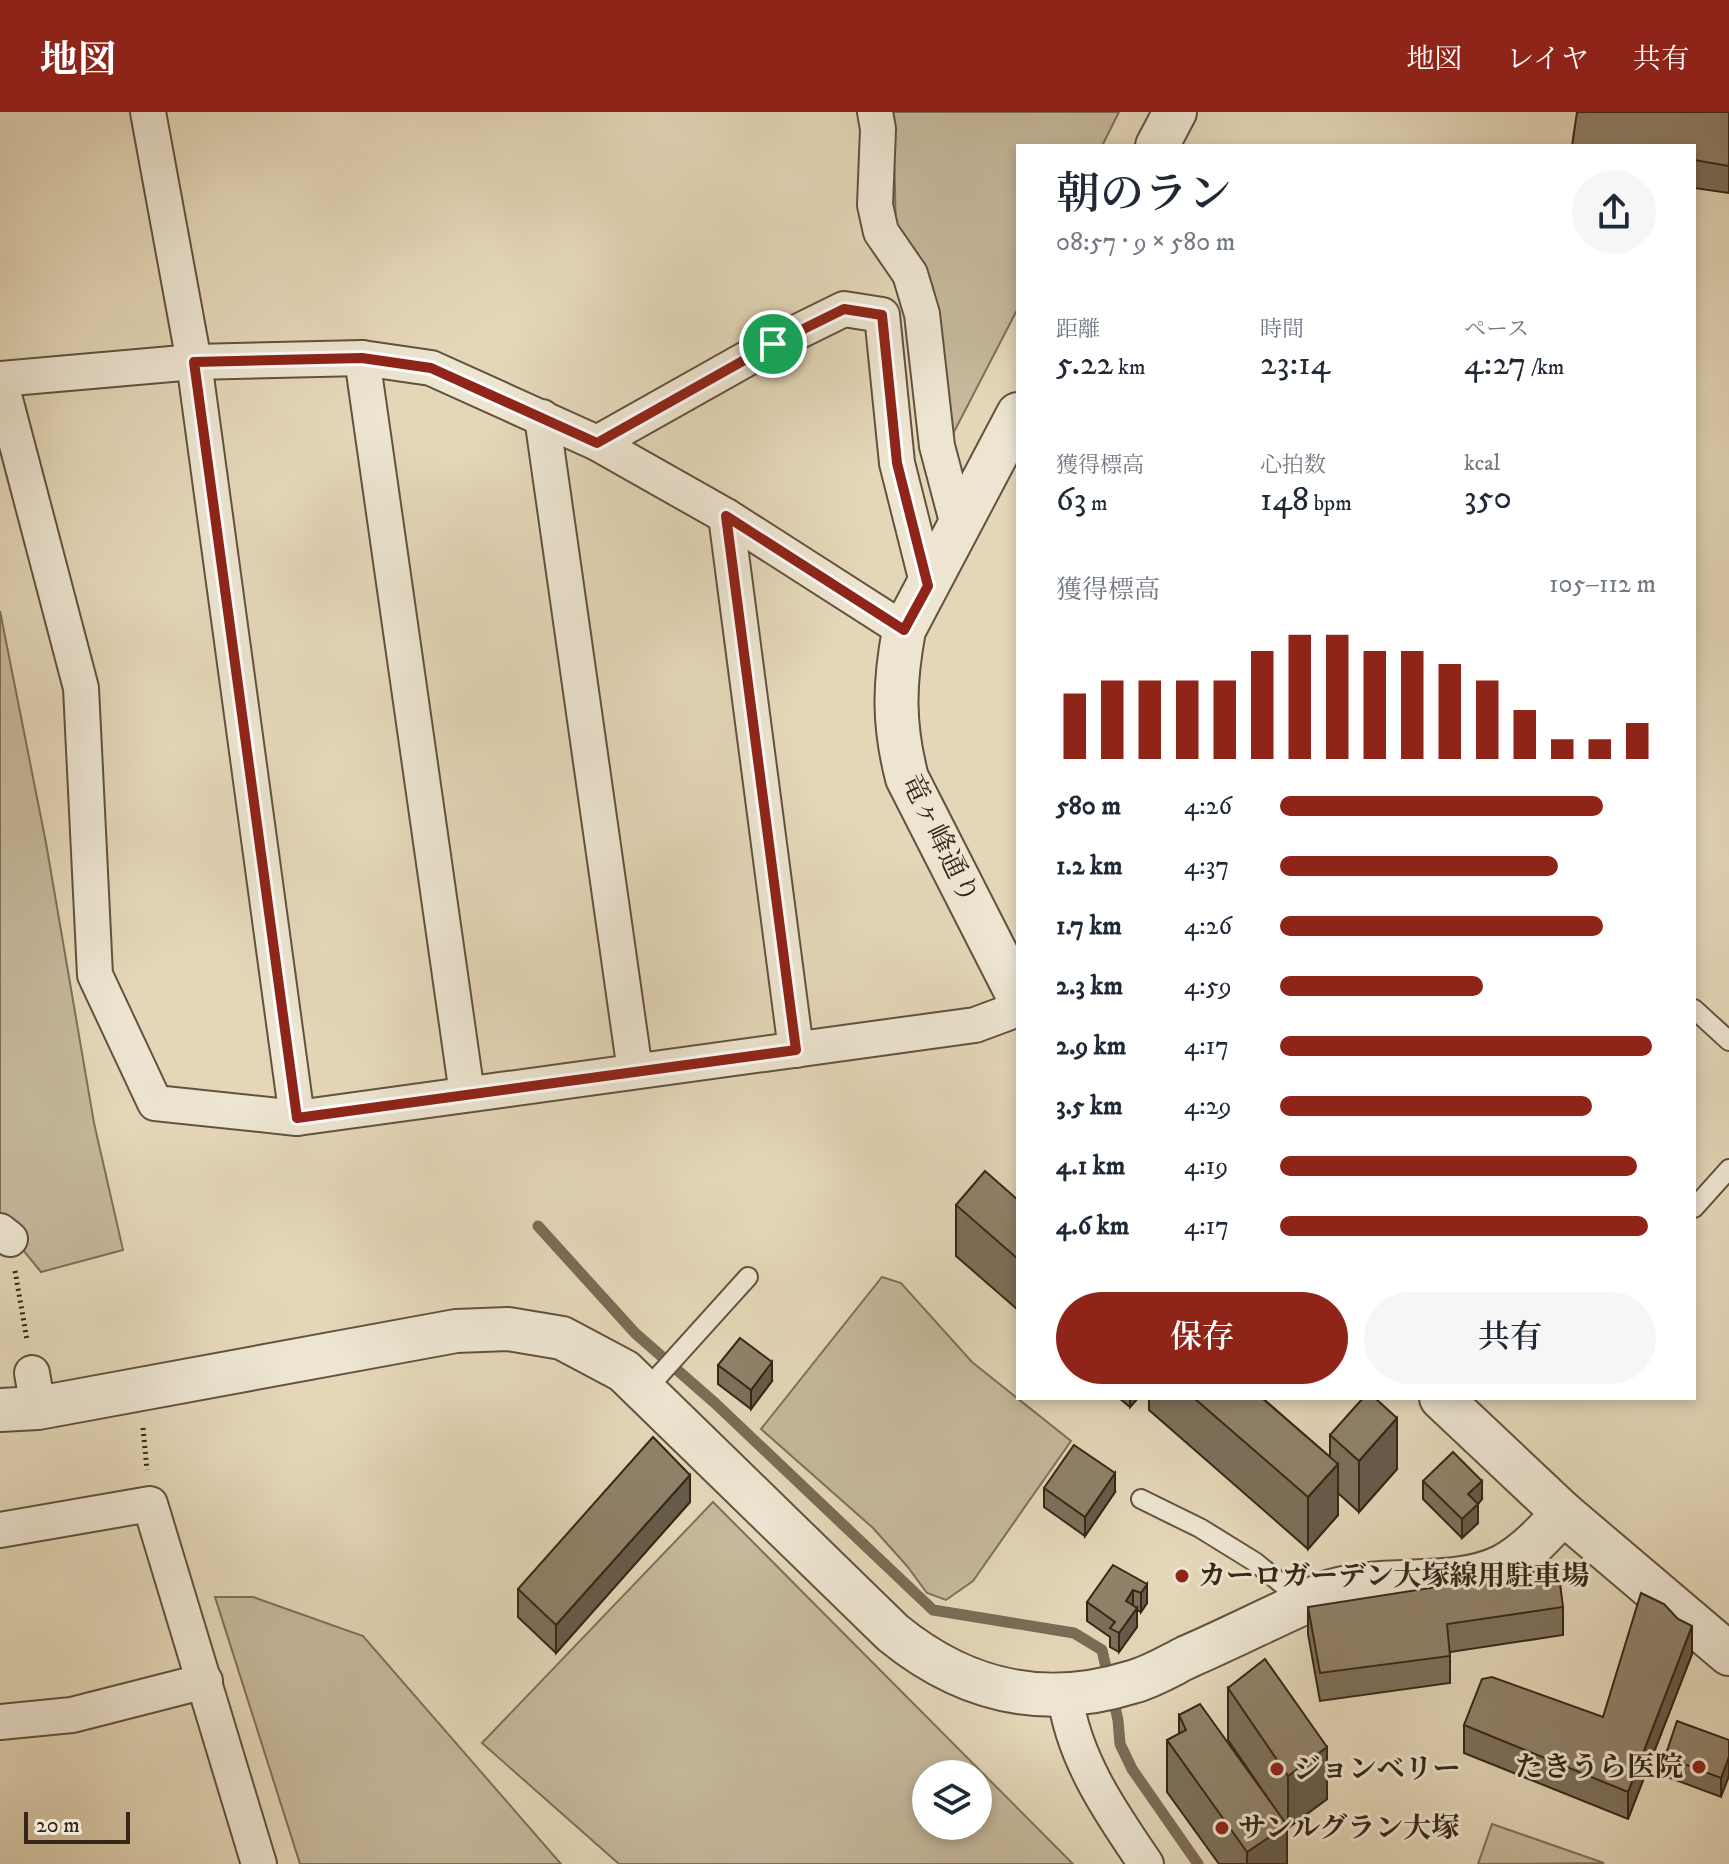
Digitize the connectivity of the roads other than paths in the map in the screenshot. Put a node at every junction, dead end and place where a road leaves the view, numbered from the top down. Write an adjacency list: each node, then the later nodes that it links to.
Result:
1 (148, 112): 6 (street)
2 (875, 112): 12 (street)
3 (1175, 112): 4 (street)
4 (1158, 144)
5 (362, 358): 6 (street); 8 (street); 21 (street)
6 (194, 362): 7 (street); 22 (street)
7 (0, 380): 22 (street)
8 (542, 417): 10 (street); 20 (street)
9 (1016, 418): 12 (street, 竜ヶ峰通り)
10 (597, 443): 11 (street); 13 (street)
11 (726, 516): 14 (street); 19 (street)
12 (959, 529): 13 (street, 竜ヶ峰通り)
13 (928, 586): 14 (street, 竜ヶ峰通り)
14 (904, 630): 15 (street, 竜ヶ峰通り)
15 (1016, 992)
16 (1016, 1010): 19 (street)
17 (1696, 1011): 18 (lane)
18 (1729, 1041)
19 (796, 1050): 20 (street)
20 (635, 1071): 21 (street)
21 (467, 1094): 22 (street)
22 (297, 1118)
23 (1729, 1169): 24 (lane)
24 (1696, 1206)
25 (748, 1277): 26 (lane)
26 (654, 1382): 27 (street); 35 (street)
27 (24, 1397)
28 (1443, 1400): 30 (street)
29 (1141, 1499): 32 (lane)
30 (1563, 1513): 32 (street); 33 (street)
31 (0, 1530): 34 (street)
32 (1304, 1602): 35 (street)
33 (1729, 1654)
34 (205, 1681): 36 (street); 37 (street)
35 (1078, 1693): 38 (street)
36 (0, 1722)
37 (259, 1864)
38 (1146, 1864)

